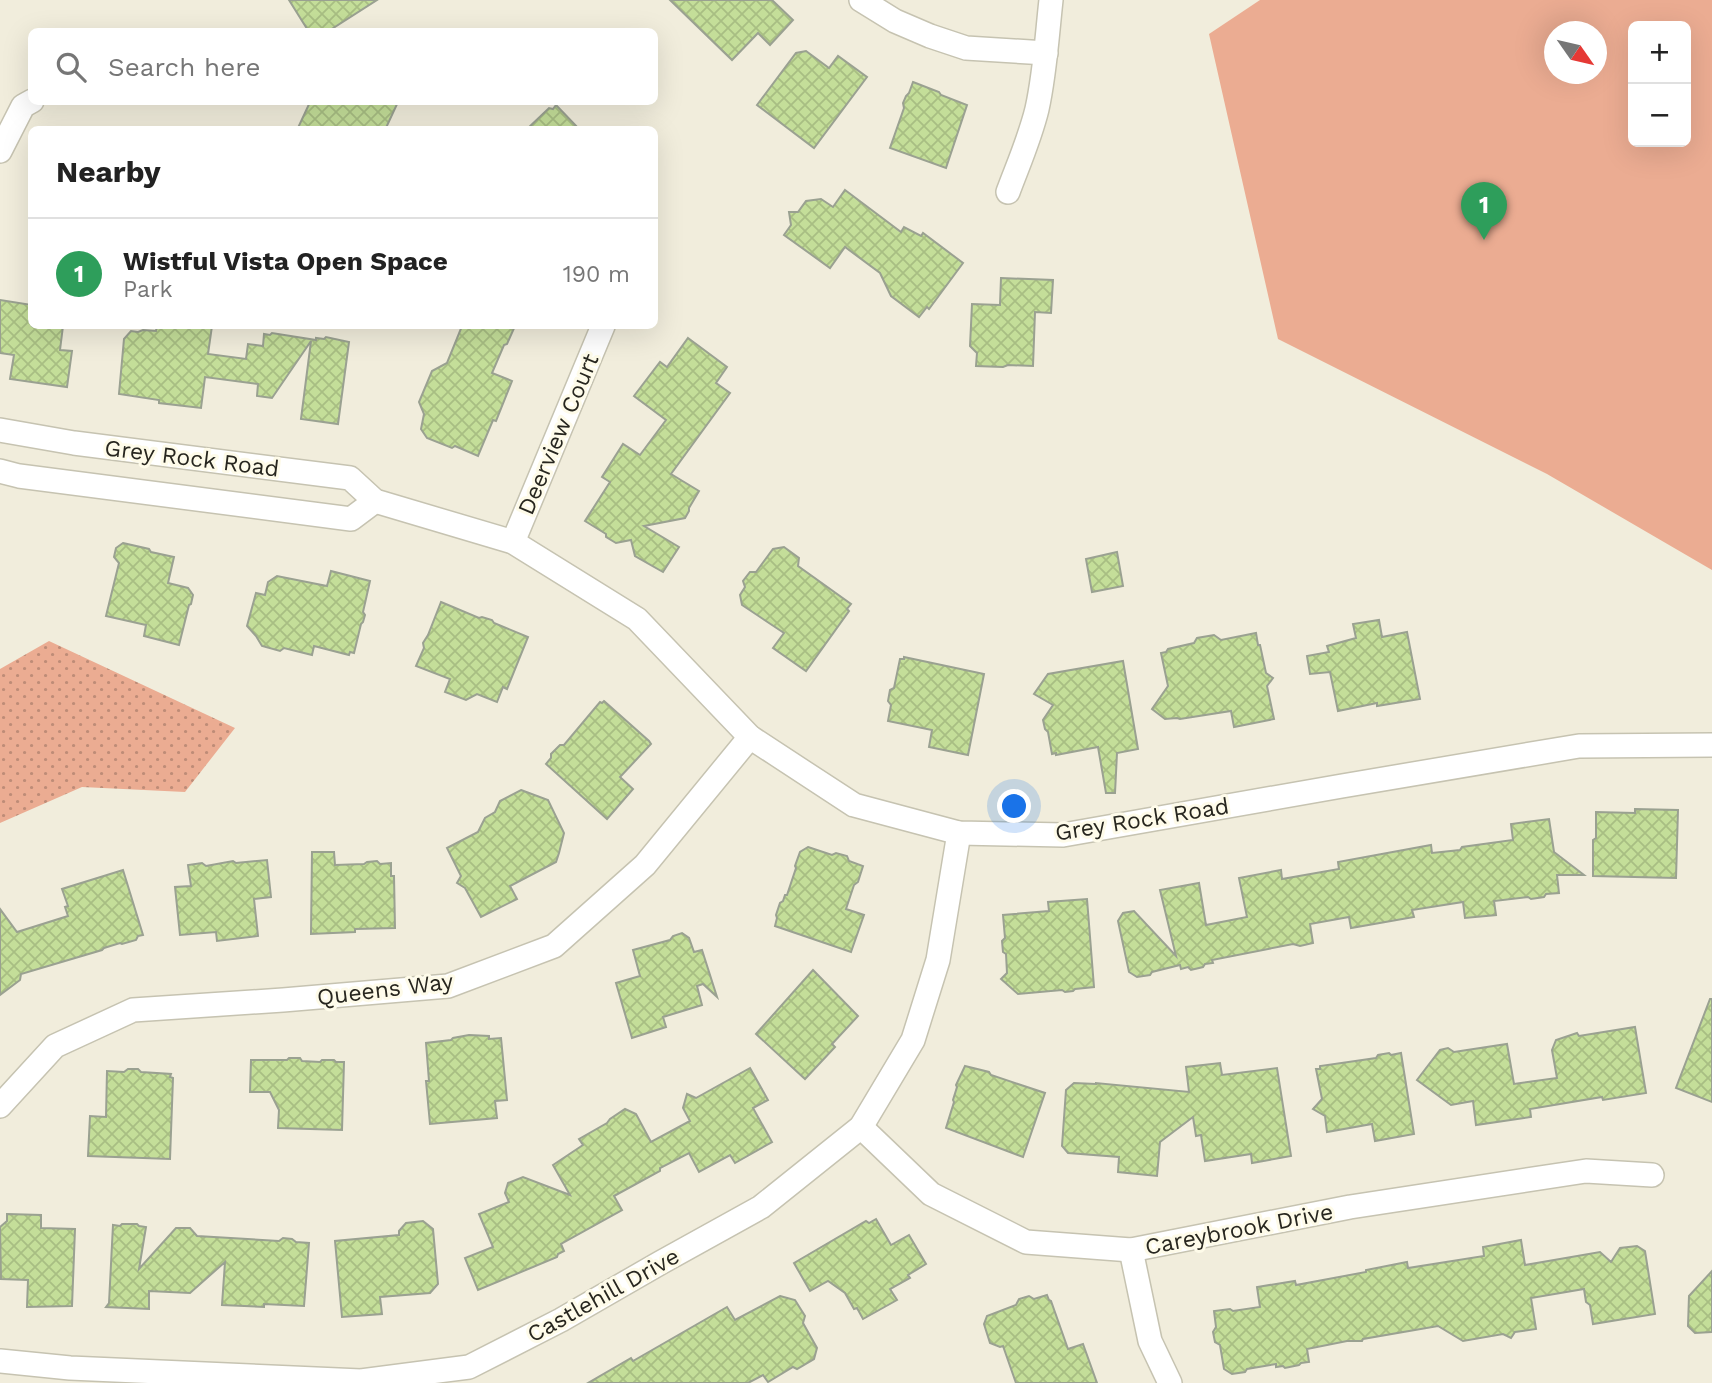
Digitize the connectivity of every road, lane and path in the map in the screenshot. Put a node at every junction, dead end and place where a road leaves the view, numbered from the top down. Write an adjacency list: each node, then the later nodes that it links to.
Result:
1 (861, 0): 3 (street)
2 (1051, 0): 3 (street)
3 (1046, 53): 6 (street)
4 (28, 103): 5 (street)
5 (0, 151)
6 (1007, 192)
7 (602, 329): 11 (street, Deerview Court)
8 (0, 430): 10 (street, Grey Rock Road)
9 (0, 471): 10 (street, Grey Rock Road)
10 (375, 500): 11 (street, Grey Rock Road)
11 (513, 542): 12 (street, Grey Rock Road)
12 (750, 737): 14 (street, Grey Rock Road); 15 (street, Queens Way)
13 (1712, 745): 14 (street, Grey Rock Road)
14 (959, 833): 16 (street, Castlehill Drive)
15 (0, 1106)
16 (861, 1127): 18 (street, Careybrook Drive); 19 (street, Castlehill Drive)
17 (1652, 1174): 18 (street, Careybrook Drive)
18 (1131, 1250): 20 (street)
19 (0, 1361)
20 (1170, 1383)

